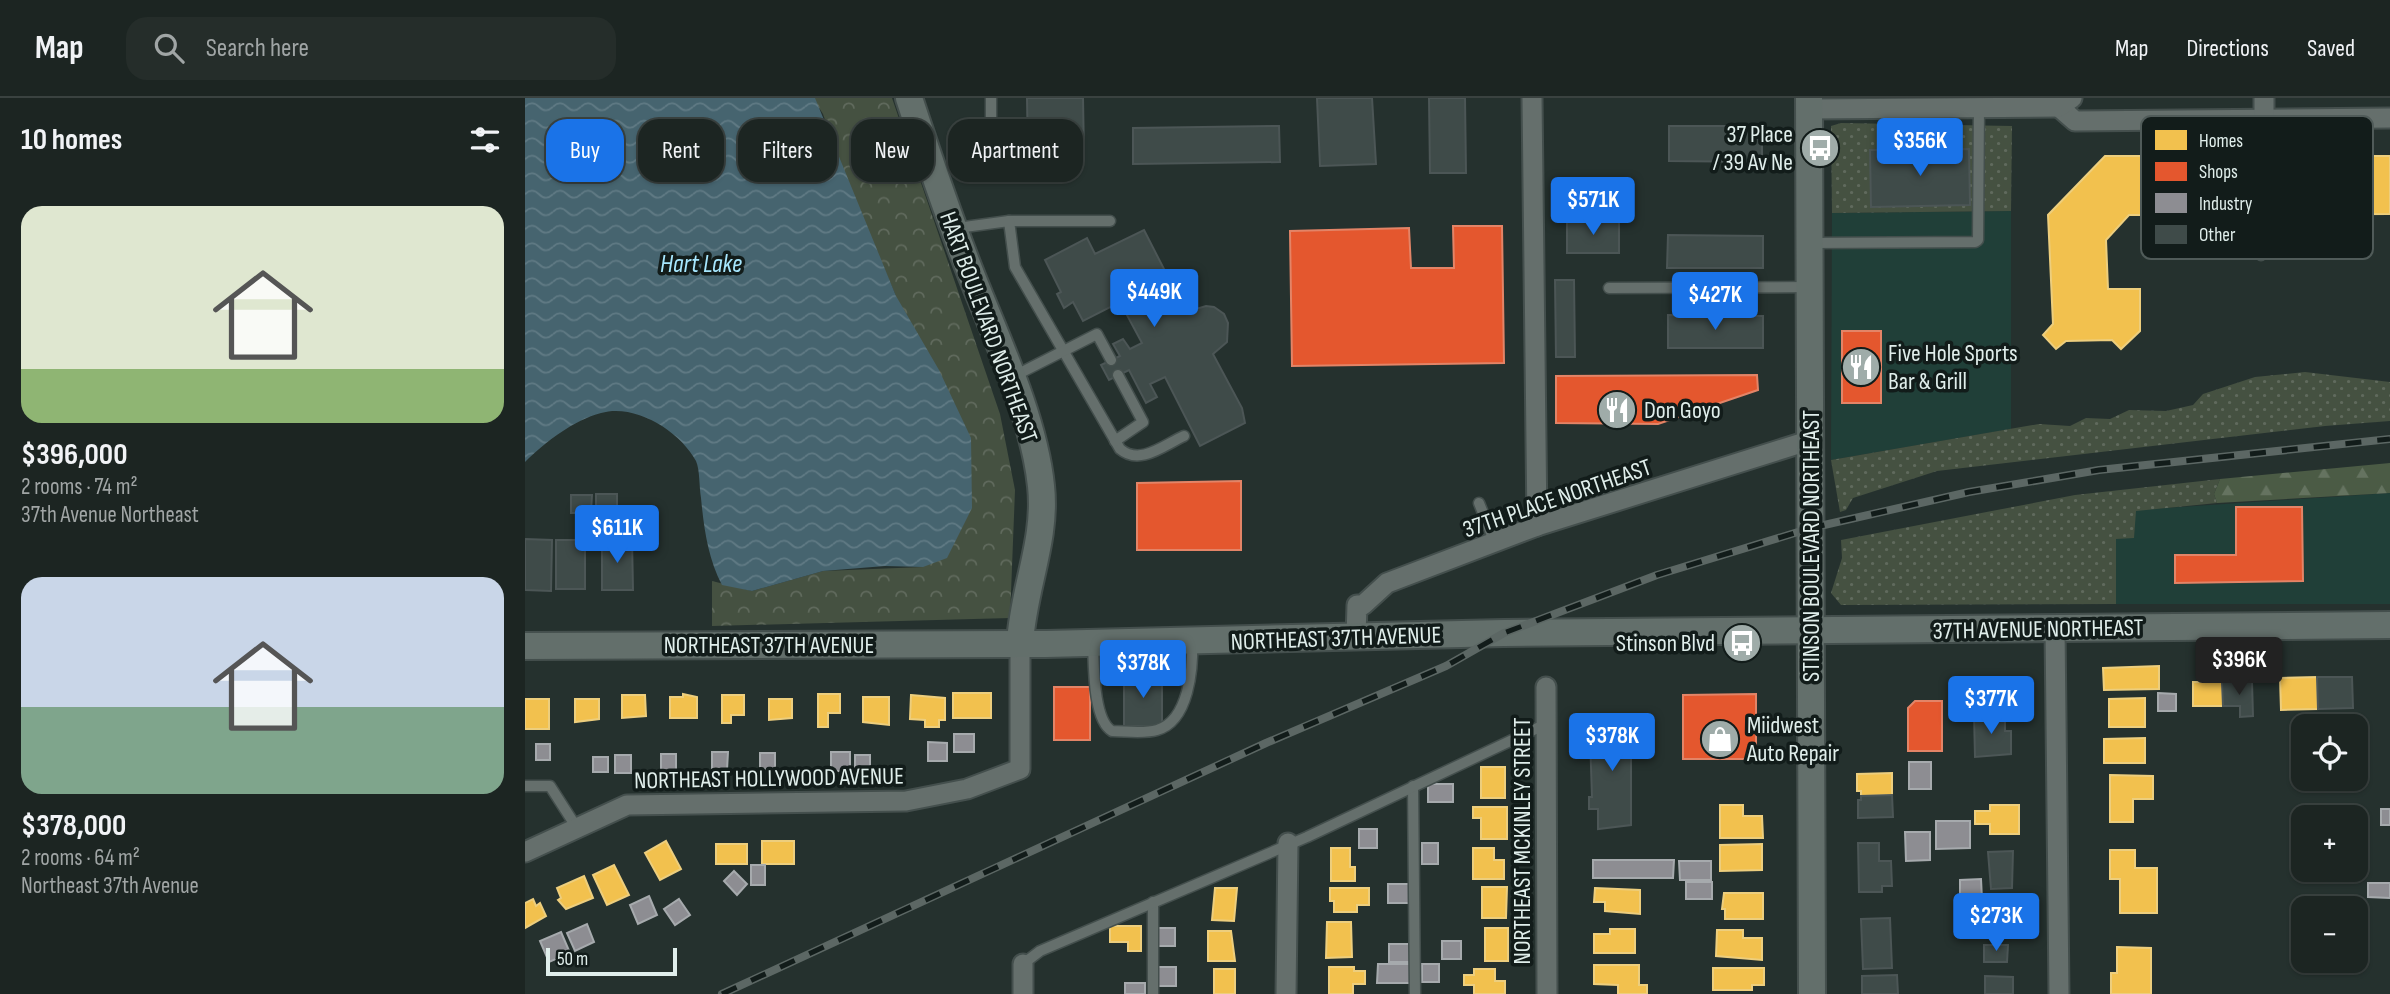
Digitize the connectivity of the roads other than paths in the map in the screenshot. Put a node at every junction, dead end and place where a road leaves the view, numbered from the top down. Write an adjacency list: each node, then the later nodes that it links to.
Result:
1 (909, 98): 15 (street, HART BOULEVARD NORTHEAST)
2 (991, 98): 11 (lane)
3 (1532, 98): 27 (street)
4 (2264, 98): 10 (street)
5 (1861, 103): 8 (street); 9 (street)
6 (2025, 103): 7 (street); 9 (street)
7 (2066, 103): 12 (street)
8 (1809, 104): 16 (street, STINSON BOULEVARD NORTHEAST)
9 (1976, 104): 16 (lane)
10 (2264, 116)
11 (991, 119)
12 (2141, 121)
13 (1009, 221): 14 (lane); 15 (lane); 19 (lane)
14 (1110, 221)
15 (953, 229): 22 (street, HART BOULEVARD NORTHEAST)
16 (1810, 243): 17 (street, STINSON BOULEVARD NORTHEAST)
17 (1810, 287): 18 (lane); 24 (street, STINSON BOULEVARD NORTHEAST)
18 (1609, 288)
19 (1064, 351): 20 (lane); 22 (lane); 25 (lane)
20 (1111, 360)
21 (1118, 375): 25 (lane)
22 (1010, 378): 34 (street, HART BOULEVARD NORTHEAST)
23 (1184, 436): 25 (lane)
24 (1811, 440): 27 (street, 37TH PLACE NORTHEAST); 31 (street, STINSON BOULEVARD NORTHEAST)
25 (1115, 441)
26 (1479, 503): 28 (lane)
27 (1537, 526): 28 (street, 37TH PLACE NORTHEAST)
28 (1495, 543): 32 (street, 37TH PLACE NORTHEAST)
29 (2390, 625): 30 (street, 37TH AVENUE NORTHEAST)
30 (2055, 628): 31 (street, 37TH AVENUE NORTHEAST); 52 (street)
31 (1811, 632): 32 (street, NORTHEAST 37TH AVENUE); 51 (street, STINSON BOULEVARD NORTHEAST)
32 (1356, 637): 33 (street, NORTHEAST 37TH AVENUE)
33 (1192, 642): 35 (street, NORTHEAST 37TH AVENUE); 35 (lane)
34 (1020, 643): 35 (street, NORTHEAST 37TH AVENUE); 36 (street, NORTHEAST 37TH AVENUE); 41 (street, NORTHEAST HOLLYWOOD AVENUE)
35 (1093, 643)
36 (525, 646)
37 (1546, 687): 38 (street, NORTHEAST MCKINLEY STREET)
38 (1546, 724): 40 (lane); 50 (street, NORTHEAST MCKINLEY STREET)
39 (525, 786): 41 (lane)
40 (1413, 786): 42 (lane); 49 (lane)
41 (577, 828): 43 (street, NORTHEAST HOLLYWOOD AVENUE)
42 (1288, 843): 44 (lane); 48 (street)
43 (525, 852)
44 (1153, 902): 45 (lane); 47 (lane)
45 (1023, 964): 46 (street)
46 (1023, 994)
47 (1153, 994)
48 (1286, 994)
49 (1415, 994)
50 (1547, 994)
51 (1812, 994)
52 (2059, 994)

